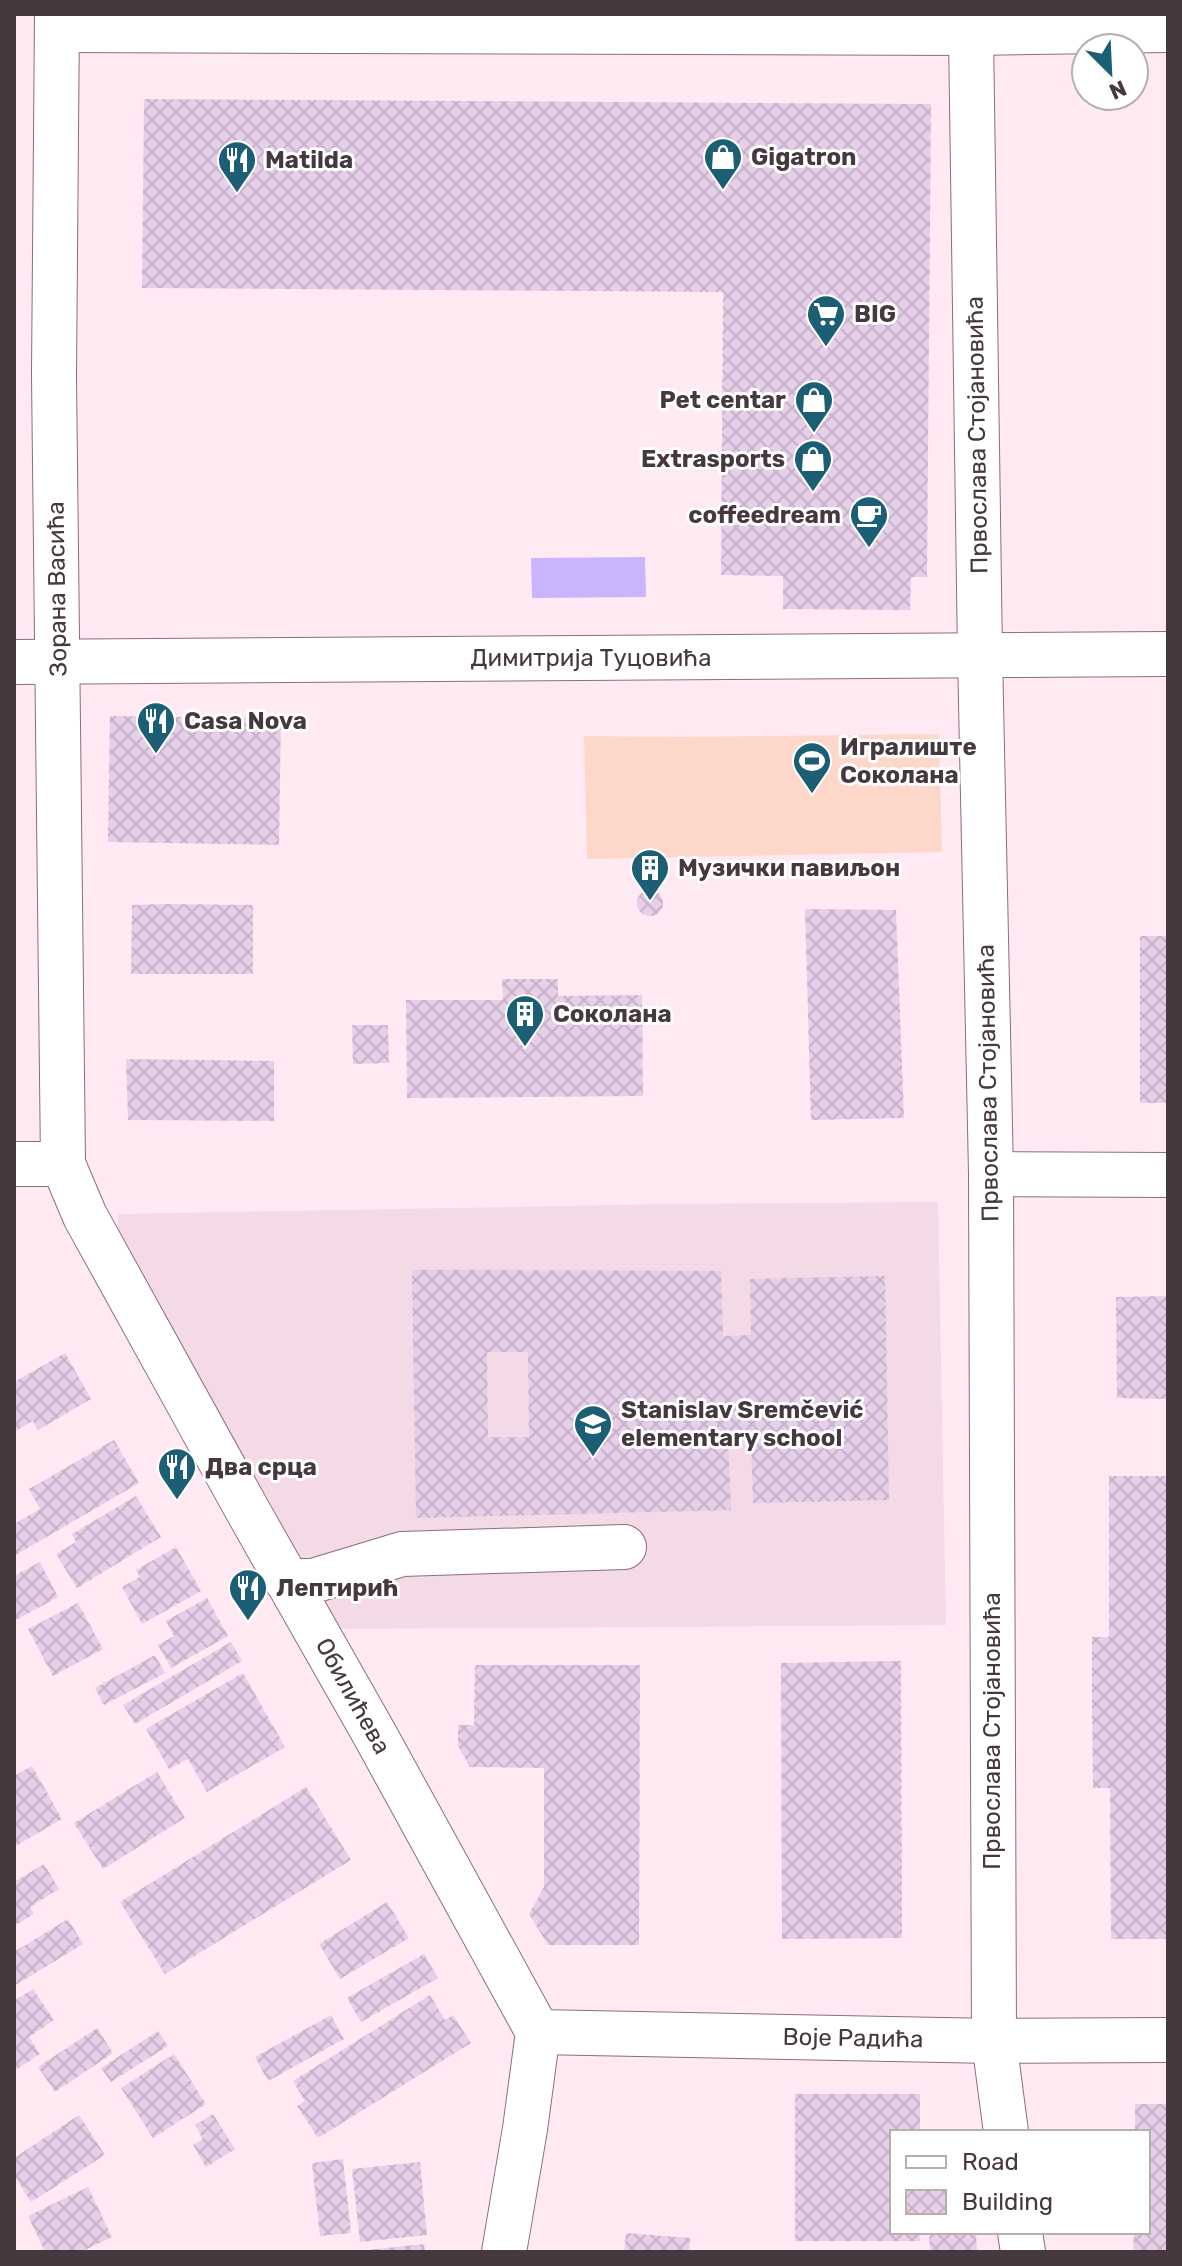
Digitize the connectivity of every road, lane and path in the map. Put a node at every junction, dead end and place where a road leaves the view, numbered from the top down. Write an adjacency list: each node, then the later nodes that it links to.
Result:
1 (57, 22): 2 (street); 7 (street, Зорана Васића)
2 (970, 24): 3 (street); 5 (street, Првослава Стојановића)
3 (1168, 30)
4 (1168, 654): 5 (street, Димитрија Туцовића)
5 (980, 655): 7 (street, Димитрија Туцовића); 10 (street, Првослава Стојановића)
6 (14, 662): 7 (street, Димитрија Туцовића)
7 (57, 662): 9 (street, Зорана Васића)
8 (14, 1164): 9 (street)
9 (63, 1164): 13 (street, Обилићева)
10 (991, 1174): 11 (street); 16 (street, Првослава Стојановића)
11 (1168, 1175)
12 (624, 1547): 13 (street)
13 (287, 1581): 14 (street, Обилићева)
14 (538, 2032): 16 (street, Воје Радића); 18 (street)
15 (1168, 2040): 16 (street, Воје Радића)
16 (994, 2041): 17 (street, Првослава Стојановића)
17 (1006, 2130)
18 (504, 2252)

